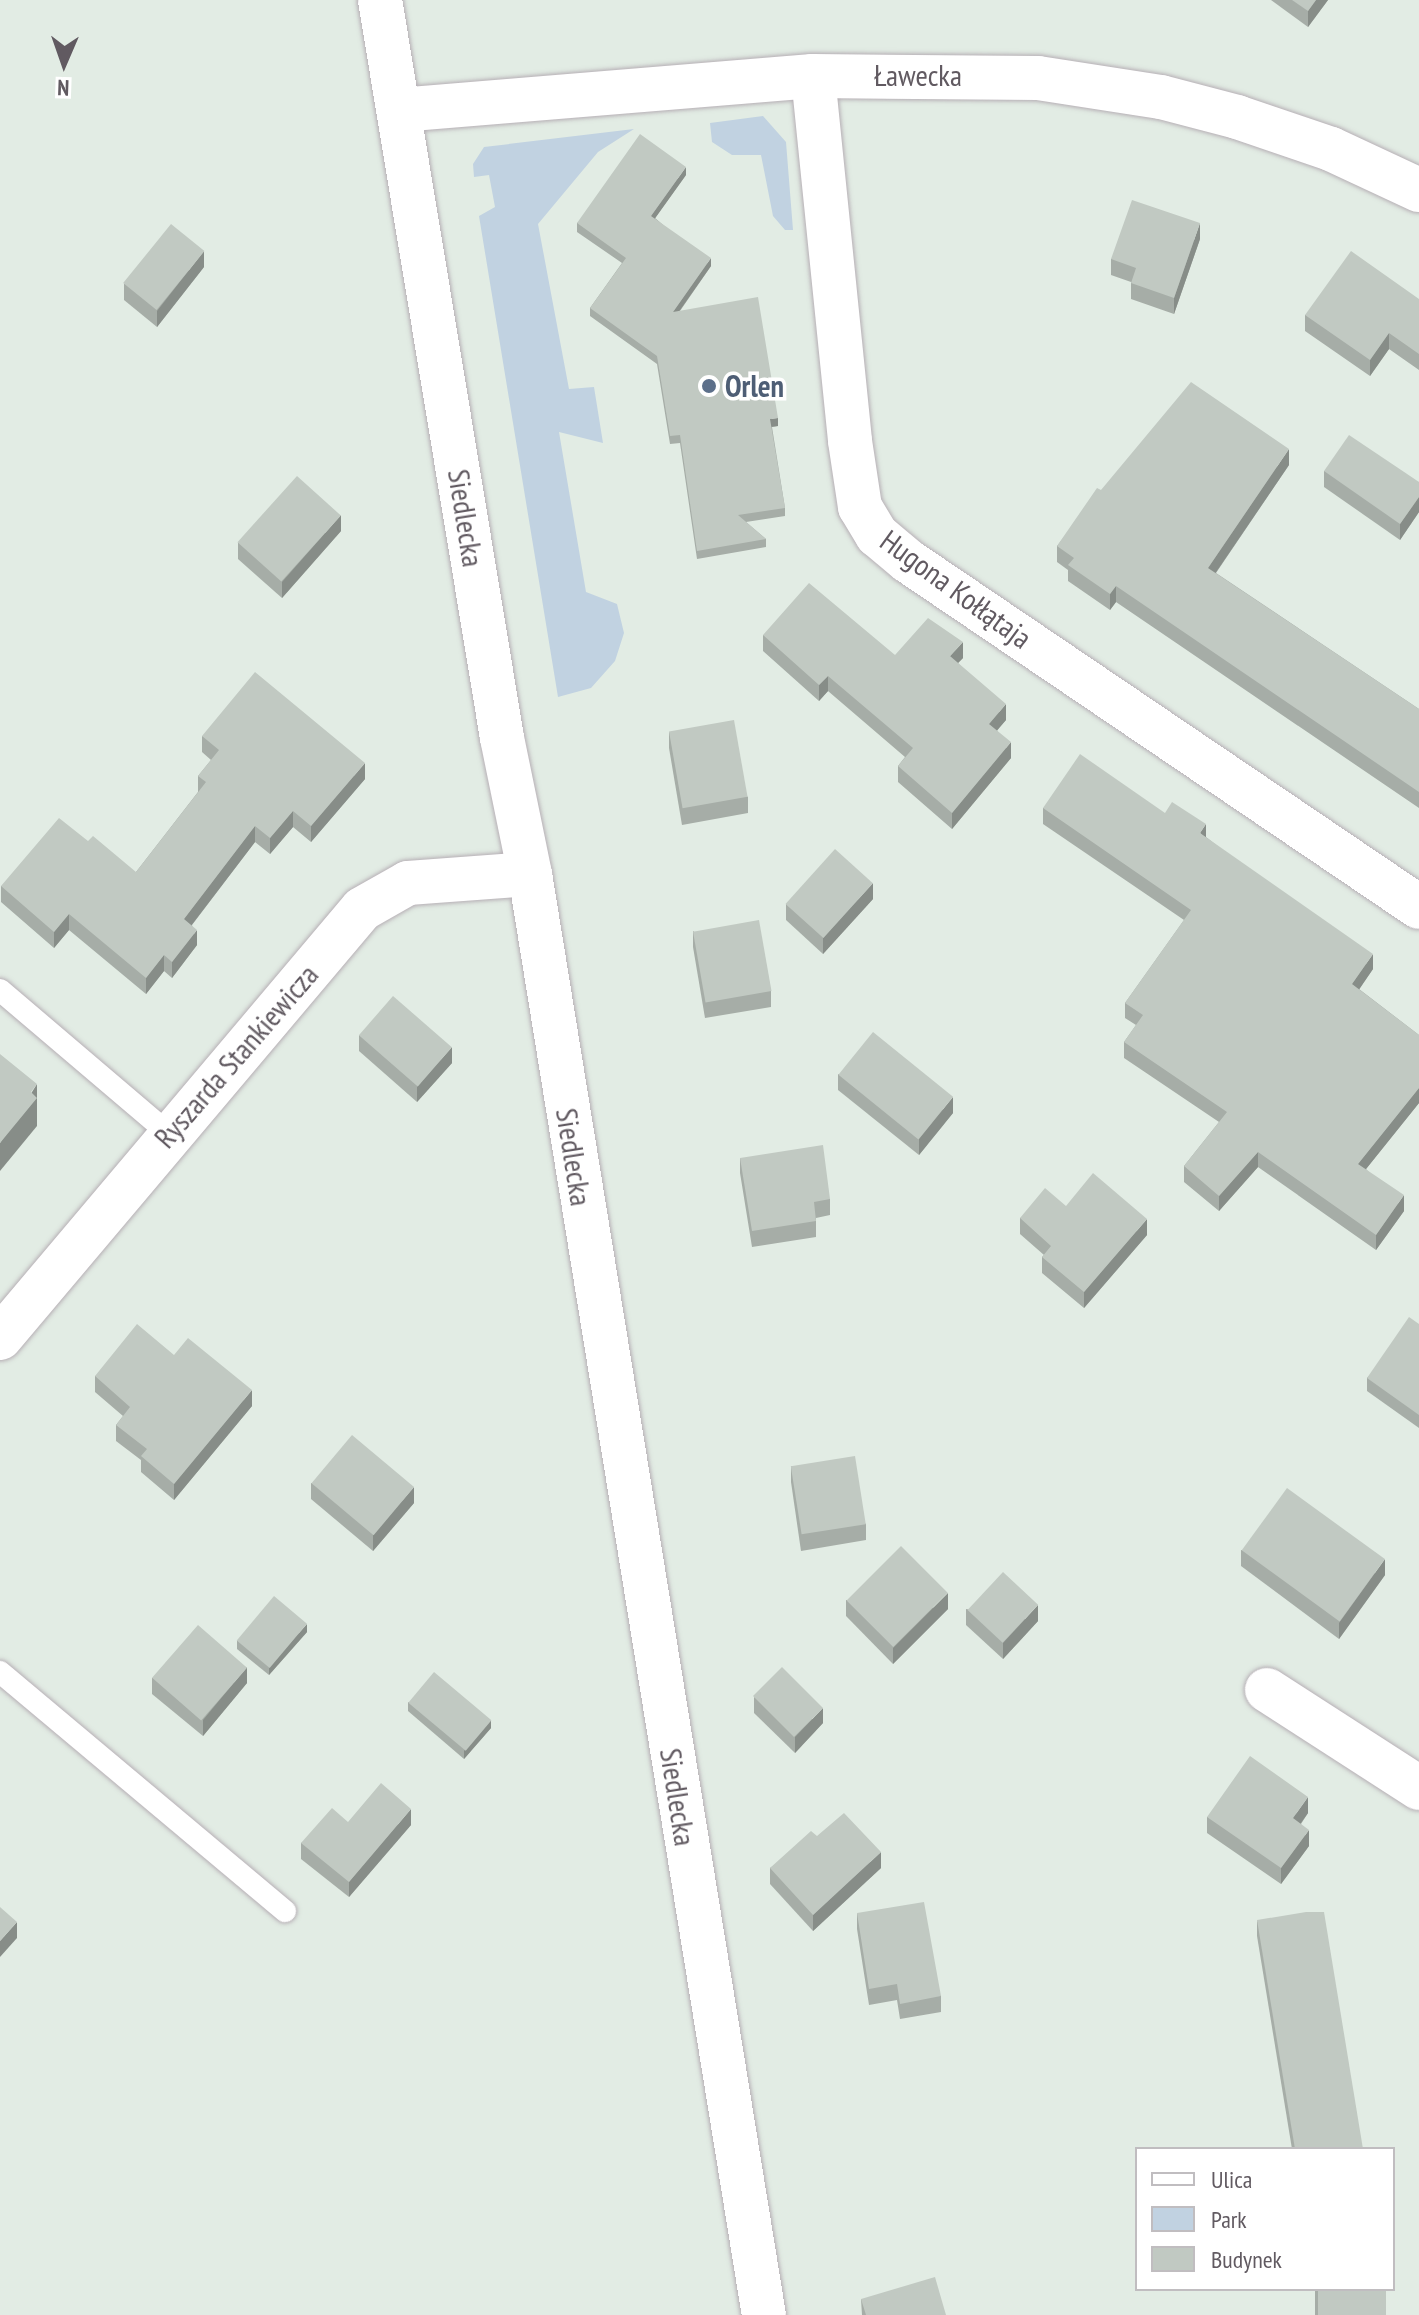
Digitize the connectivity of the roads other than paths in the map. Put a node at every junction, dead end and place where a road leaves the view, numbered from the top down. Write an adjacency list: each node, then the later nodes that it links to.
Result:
1 (380, 0): 3 (street, Siedlecka)
2 (813, 76): 3 (street, Ławecka); 4 (street, Ławecka); 6 (street, Hugona Kołłątaja)
3 (399, 110): 5 (street, Siedlecka)
4 (1419, 190)
5 (530, 874): 8 (street, Ryszarda Stankiewicza); 14 (street, Siedlecka)
6 (1419, 907)
7 (0, 990): 8 (lane)
8 (169, 1134): 9 (street, Ryszarda Stankiewicza)
9 (0, 1338)
10 (0, 1672): 13 (lane)
11 (1267, 1690): 12 (street)
12 (1419, 1788)
13 (285, 1911)
14 (764, 2315)

